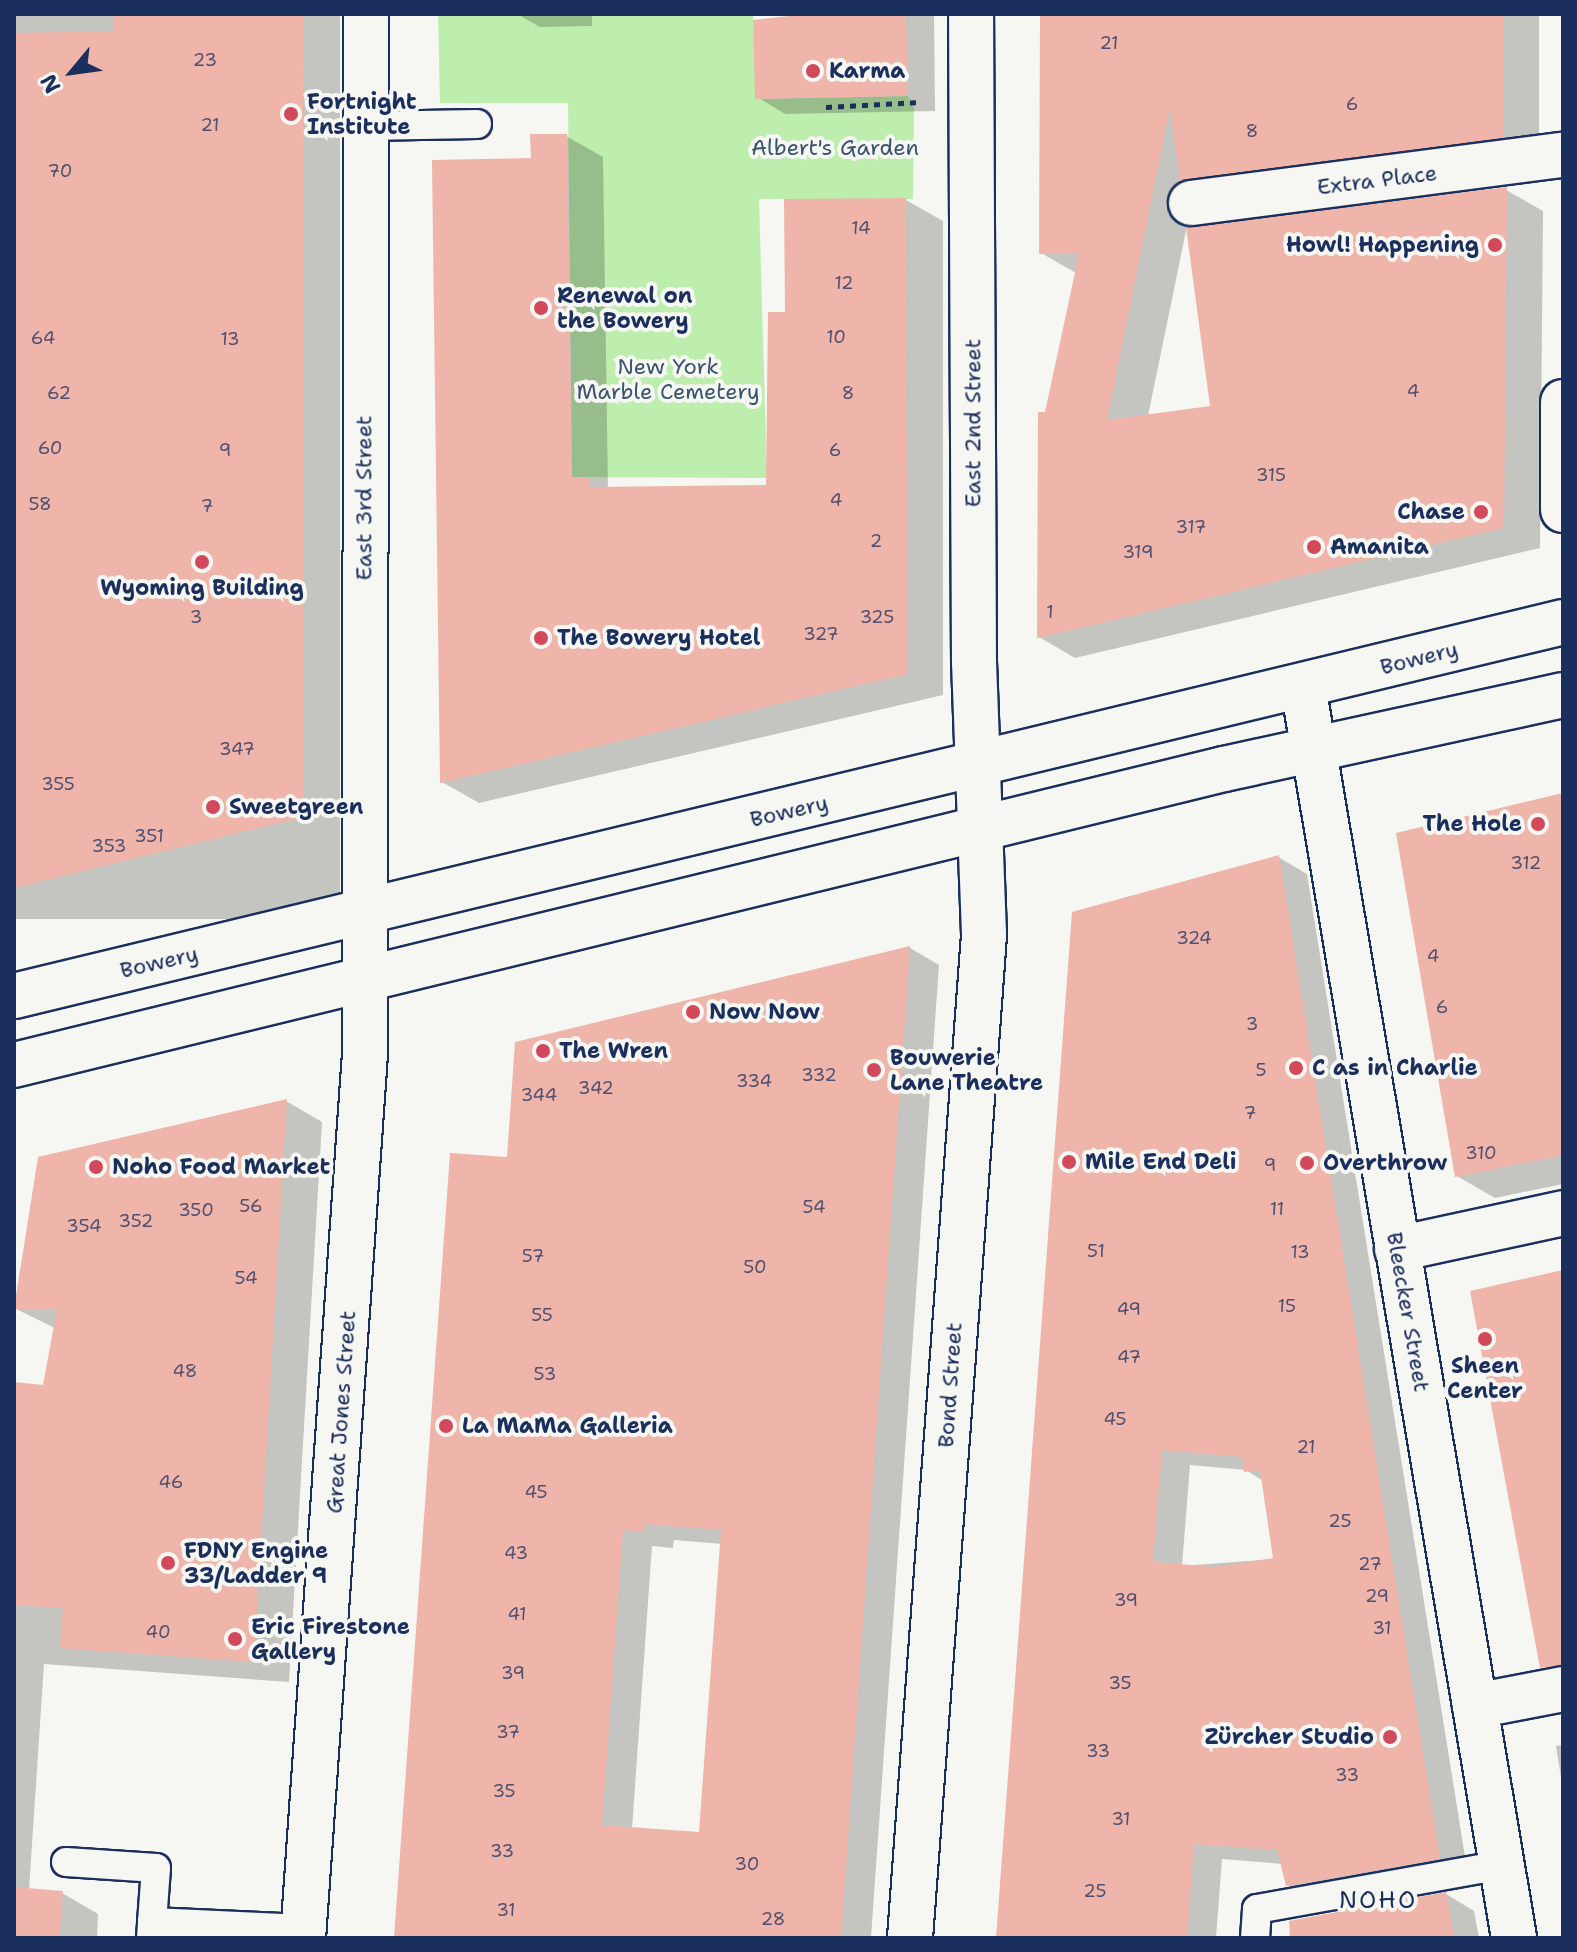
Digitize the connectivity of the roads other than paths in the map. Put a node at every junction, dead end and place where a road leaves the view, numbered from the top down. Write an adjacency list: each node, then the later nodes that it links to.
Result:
1 (366, 14): 4 (street, East 3rd Street)
2 (971, 14): 13 (street, East 2nd Street)
3 (477, 124): 4 (lane)
4 (365, 126): 15 (street, East 3rd Street)
5 (1563, 155): 6 (street, Extra Place)
6 (1191, 203)
7 (1563, 402): 8 (street)
8 (1563, 510)
9 (1563, 622): 10 (street, Bowery)
10 (1303, 686): 12 (street, Bleecker Street); 13 (street, Bowery)
11 (1563, 695): 12 (street)
12 (1313, 753): 14 (street); 20 (street, Bleecker Street)
13 (976, 767): 14 (street, East 2nd Street); 15 (street, Bowery)
14 (978, 831): 16 (street); 27 (street, Bond Street)
15 (362, 914): 16 (street, East 3rd Street); 17 (street, Bowery)
16 (362, 982): 18 (street); 26 (street, Great Jones Street)
17 (14, 996)
18 (14, 1065)
19 (1563, 1213): 20 (street)
20 (1397, 1249): 22 (street, Bleecker Street)
21 (1563, 1689): 22 (street)
22 (1475, 1706): 24 (street, Bleecker Street)
23 (66, 1862): 25 (lane)
24 (1502, 1865): 28 (lane); 29 (street, Bleecker Street)
25 (152, 1930): 26 (lane)
26 (304, 1934)
27 (910, 1938)
28 (1255, 1938)
29 (1514, 1938)

